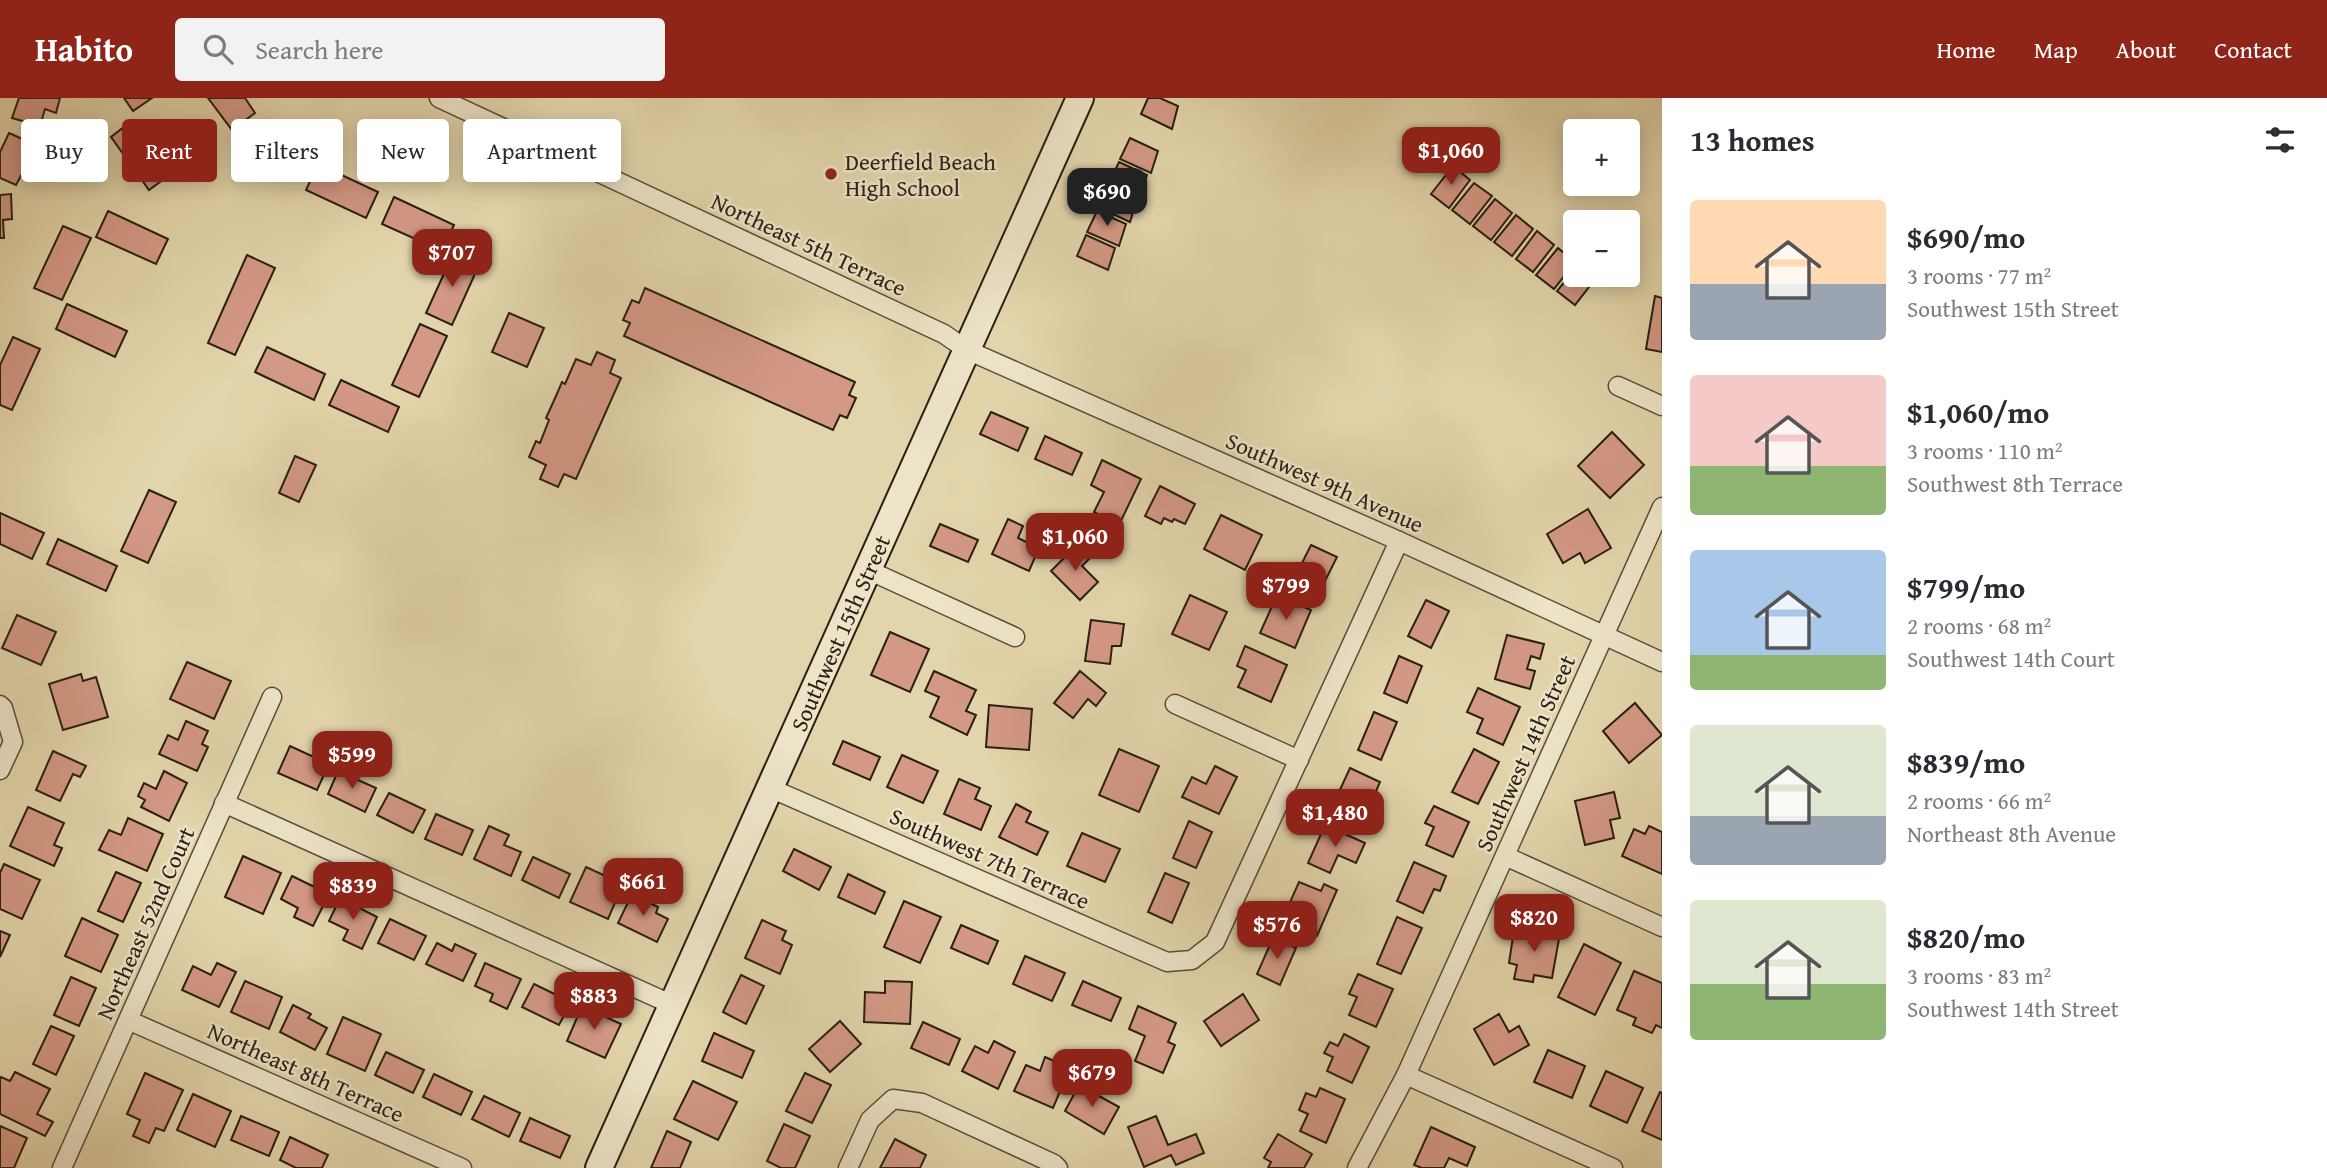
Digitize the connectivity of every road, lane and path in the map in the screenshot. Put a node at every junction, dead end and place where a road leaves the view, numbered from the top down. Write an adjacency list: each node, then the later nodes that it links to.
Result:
1 (439, 98): 3 (street, Northeast 5th Terrace)
2 (1080, 98): 3 (street, Southwest 15th Street)
3 (967, 350): 7 (street, Southwest 9th Avenue); 8 (street, Southwest 15th Street)
4 (1618, 386): 5 (street)
5 (1662, 406)
6 (1662, 508): 9 (street, Southwest 14th Street)
7 (1399, 541): 9 (street, Southwest 9th Avenue); 15 (street)
8 (868, 570): 10 (street); 17 (street, Southwest 15th Street)
9 (1605, 636): 11 (street, Southwest 9th Avenue); 19 (street, Southwest 14th Street)
10 (1015, 637)
11 (1662, 662)
12 (272, 697): 18 (street, Northeast 52nd Court)
13 (1175, 704): 15 (street)
14 (0, 705): 16 (street)
15 (1298, 760): 17 (street, Southwest 7th Terrace)
16 (0, 770)
17 (770, 788): 21 (street, Southwest 15th Street)
18 (224, 803): 21 (street); 22 (street, Northeast 52nd Court)
19 (1505, 856): 20 (street); 23 (street, Southwest 14th Street)
20 (1662, 927)
21 (673, 1005): 26 (street, Southwest 15th Street)
22 (130, 1020): 24 (street, Northeast 52nd Court); 25 (street, Northeast 8th Terrace)
23 (1406, 1076): 29 (street, Southwest 14th Street); 30 (street)
24 (62, 1168)
25 (462, 1168)
26 (600, 1168)
27 (848, 1168): 28 (street)
28 (1058, 1168)
29 (1357, 1168)
30 (1613, 1168)

